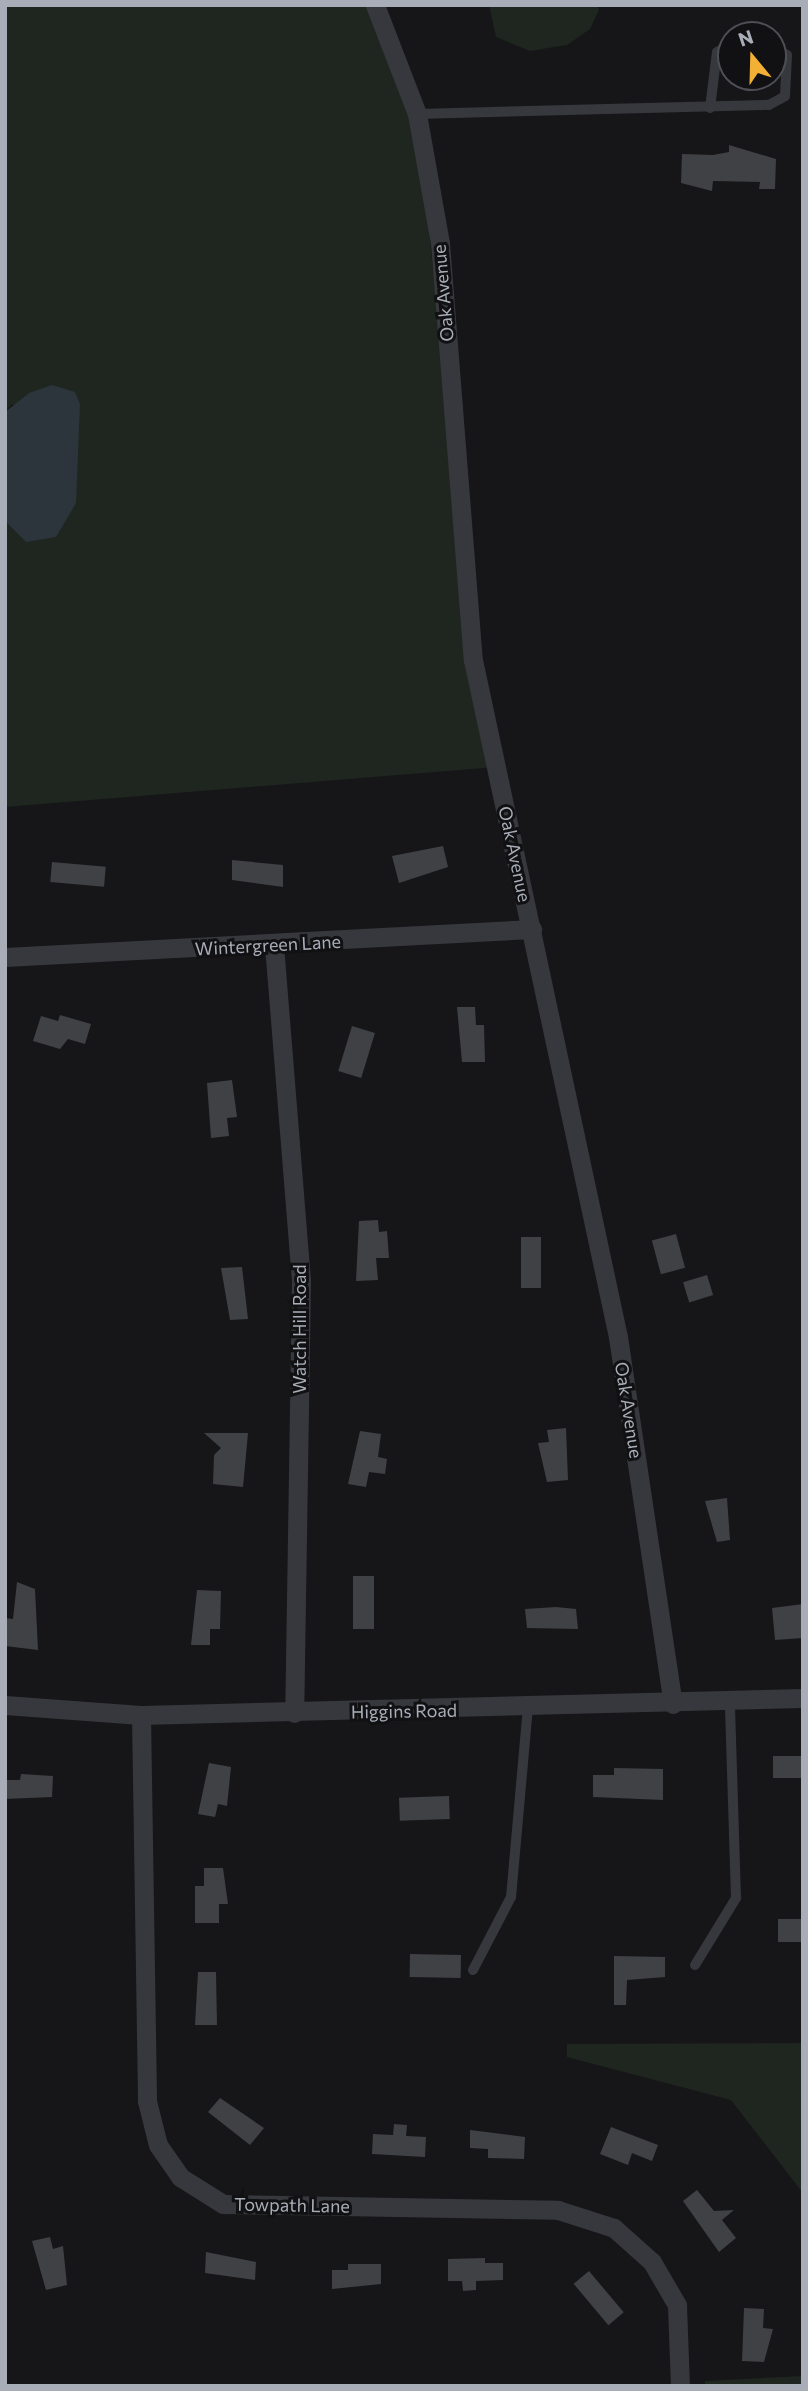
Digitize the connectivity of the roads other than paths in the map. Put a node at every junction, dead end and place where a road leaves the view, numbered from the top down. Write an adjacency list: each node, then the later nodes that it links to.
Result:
1 (375, 5): 5 (street, Oak Avenue)
2 (717, 52): 4 (lane)
3 (785, 91): 4 (lane)
4 (710, 108): 5 (lane)
5 (417, 114): 6 (street, Oak Avenue)
6 (532, 929): 7 (street, Wintergreen Lane); 11 (street, Oak Avenue)
7 (274, 945): 8 (street, Wintergreen Lane); 14 (street, Watch Hill Road)
8 (5, 957)
9 (803, 1698): 10 (street, Higgins Road)
10 (730, 1702): 11 (street, Higgins Road); 16 (lane)
11 (673, 1704): 13 (street, Higgins Road)
12 (5, 1705): 15 (street, Higgins Road)
13 (528, 1708): 14 (street, Higgins Road); 17 (lane)
14 (294, 1713): 15 (street, Higgins Road)
15 (141, 1715): 18 (street, Towpath Lane)
16 (695, 1965)
17 (473, 1970)
18 (680, 2386)

